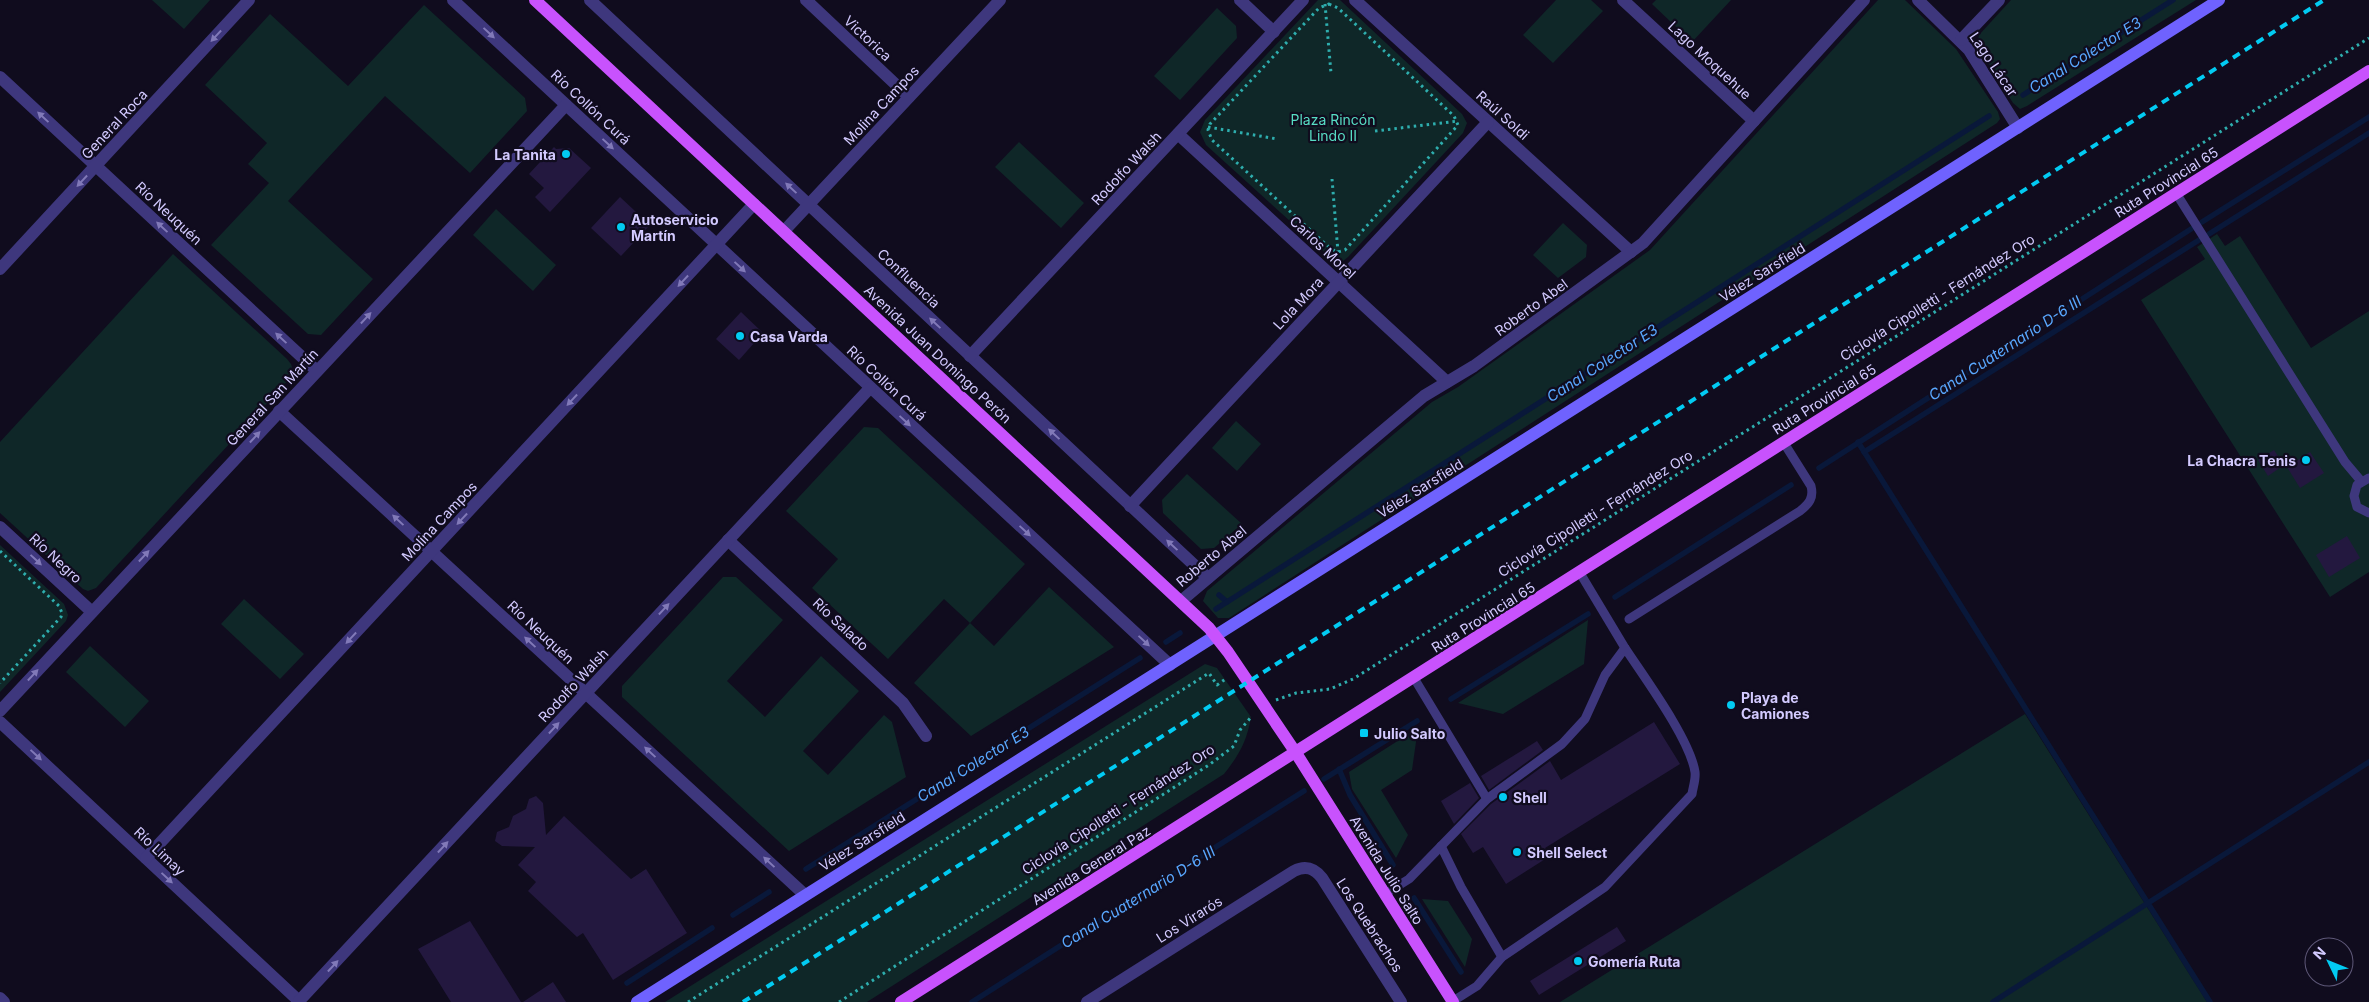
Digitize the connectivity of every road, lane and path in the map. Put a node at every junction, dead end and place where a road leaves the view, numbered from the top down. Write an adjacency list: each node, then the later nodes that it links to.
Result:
1 (249, 0): 32 (street, General Roca, one-way to 32)
2 (453, 0): 23 (street, Río Collón Curá, one-way to 23)
3 (535, 0): 35 (main road, Avenida Juan Domingo Perón)
4 (590, 0): 36 (street, Confluencia, one-way to 4)
5 (806, 0): 22 (street, Victorica)
6 (1000, 0): 22 (street, Molina Campos)
7 (1240, 0): 16 (street)
8 (1303, 0): 16 (street, Rodolfo Walsh)
9 (1355, 0): 26 (street, Raúl Soldi)
10 (1623, 0): 25 (street, Lago Moquehue)
11 (1864, 0): 25 (street, Roberto Abel)
12 (1918, 0): 18 (street, Lago Lácar)
13 (1999, 0): 18 (street)
14 (2219, 0): 28 (street, Vélez Sarsfield)
15 (1325, 4): 20 (path); 24 (path); 27 (path)
16 (1274, 32): 30 (street, Rodolfo Walsh)
17 (2369, 38): 68 (path, Ciclovía Cipolletti - Fernández Oro)
18 (1961, 40): 28 (street, Lago Lácar)
19 (2369, 71): 34 (main road, Ruta Provincial 65)
20 (1331, 72)
21 (0, 77): 32 (street, Río Neuquén, one-way to 21)
22 (909, 97): 36 (street, Molina Campos)
23 (566, 104): 38 (street, Río Collón Curá, one-way to 38); 44 (street, General San Martín, one-way to 23)
24 (1458, 121): 29 (path); 39 (path)
25 (1754, 121): 40 (street, Roberto Abel)
26 (1488, 122): 40 (street, Raúl Soldi); 42 (street, Lola Mora)
27 (1208, 127): 31 (path); 39 (path)
28 (2018, 128): 61 (street, Vélez Sarsfield)
29 (1375, 131)
30 (1178, 134): 42 (street, Carlos Morel); 43 (street, Rodolfo Walsh)
31 (1278, 139)
32 (96, 166): 41 (street, General Roca, one-way to 41); 44 (street, Río Neuquén, one-way to 32)
33 (1332, 179): 39 (path)
34 (2176, 193): 48 (main road, Ruta Provincial 65); 49 (lane)
35 (754, 204): 37 (main road, Avenida Juan Domingo Perón); 38 (street, Molina Campos)
36 (809, 204): 37 (street, Molina Campos); 43 (street, Confluencia, one-way to 36)
37 (784, 231): 58 (main road, Avenida Juan Domingo Perón)
38 (716, 245): 46 (street, Río Collón Curá, one-way to 46); 55 (street, Molina Campos, one-way to 55)
39 (1338, 252)
40 (1631, 252): 45 (street, Roberto Abel)
41 (0, 269)
42 (1339, 282): 45 (street, Carlos Morel); 50 (street, Lola Mora)
43 (970, 356): 50 (street, Confluencia, one-way to 43)
44 (317, 371): 47 (street, General San Martín)
45 (1447, 382): 57 (street, Roberto Abel)
46 (870, 388): 53 (street, Rodolfo Walsh); 63 (street, Río Collón Curá, one-way to 63)
47 (279, 411): 55 (street, Río Neuquén, one-way to 47); 59 (street, General San Martín, one-way to 47)
48 (1784, 443): 56 (main road, Ruta Provincial 65); 60 (lane)
49 (2365, 479): 51 (lane)
50 (1130, 506): 57 (street, Confluencia, one-way to 50)
51 (2369, 513)
52 (0, 527): 59 (street, Río Negro, one-way to 59)
53 (728, 540): 67 (street, Rodolfo Walsh, one-way to 53); 71 (street, Río Salado)
54 (0, 551): 66 (path)
55 (431, 551): 67 (street, Río Neuquén, one-way to 55); 75 (street, Molina Campos, one-way to 75)
56 (1580, 573): 62 (lane); 65 (main road, Ruta Provincial 65)
57 (1208, 578): 58 (street, Roberto Abel)
58 (1181, 600): 61 (main road, Avenida Juan Domingo Perón)
59 (92, 612): 69 (street, General San Martín, one-way to 59)
60 (1629, 619)
61 (1215, 636): 63 (street, Vélez Sarsfield); 64 (main road, Avenida Juan Domingo Perón)
62 (1625, 648): 73 (lane); 79 (lane)
63 (1170, 665): 78 (street, Vélez Sarsfield)
64 (1240, 670): 68 (main road, Avenida Juan Domingo Perón); 84 (path)
65 (1414, 678): 72 (main road, Ruta Provincial 65); 73 (lane)
66 (0, 682)
67 (586, 693): 78 (street, Río Neuquén, one-way to 67); 82 (street, Rodolfo Walsh, one-way to 67)
68 (1265, 707): 72 (main road, Avenida Juan Domingo Perón); 85 (path, Ciclovía Cipolletti - Fernández Oro)
69 (0, 711)
70 (0, 722): 75 (street, Río Limay, one-way to 75)
71 (926, 736)
72 (1296, 753): 77 (main road, Avenida Julio Salto); 86 (main road, Avenida General Paz)
73 (1487, 799): 74 (lane)
74 (1441, 846): 77 (lane); 79 (lane)
75 (146, 858): 82 (street, Río Limay, one-way to 82)
76 (1309, 868): 87 (street, Los Virarós); 88 (street, Los Quebrachos)
77 (1385, 894): 89 (main road, Avenida Julio Salto)
78 (805, 895): 83 (street, Vélez Sarsfield)
79 (1502, 957): 89 (lane)
80 (0, 998): 81 (street)
81 (4, 1002)
82 (300, 1002)
83 (637, 1002)
84 (688, 1002)
85 (839, 1002)
86 (901, 1002)
87 (1087, 1002)
88 (1401, 1002)
89 (1453, 1002)

